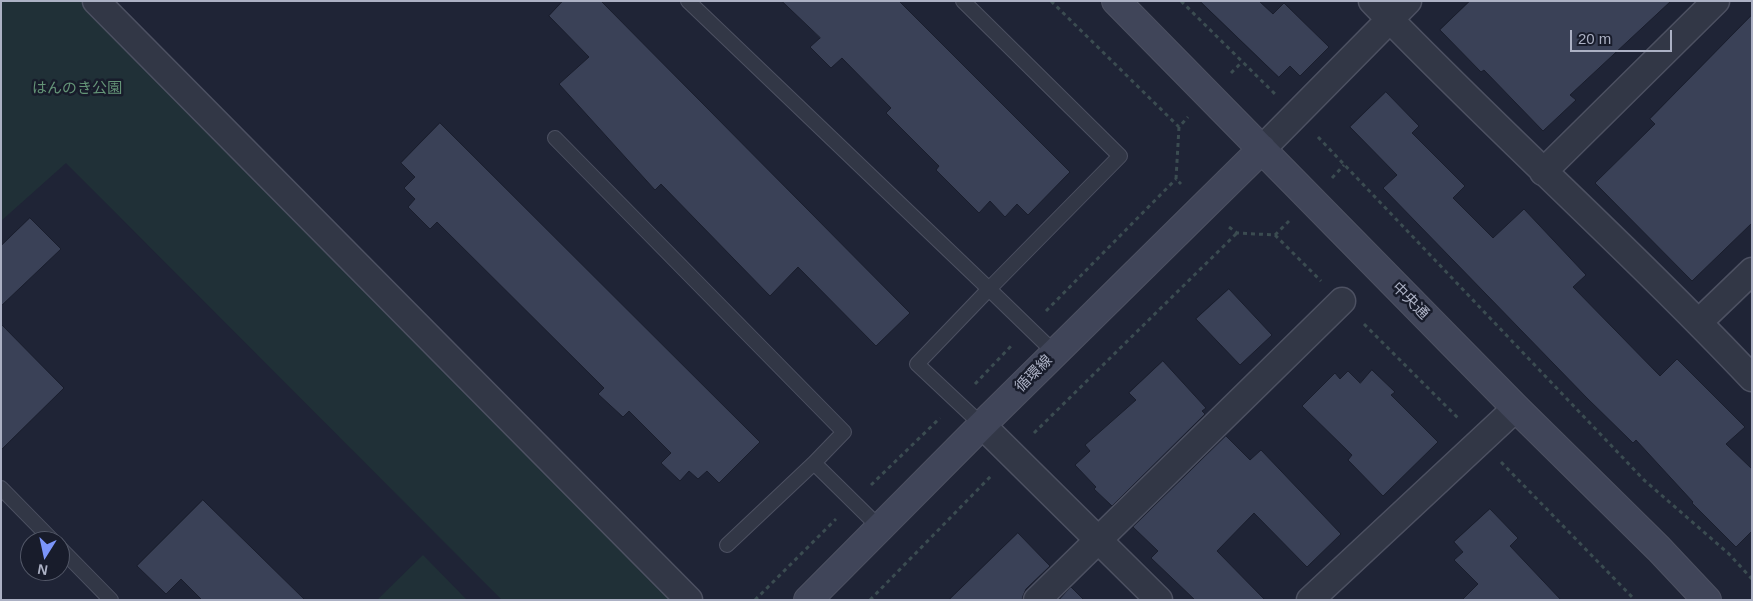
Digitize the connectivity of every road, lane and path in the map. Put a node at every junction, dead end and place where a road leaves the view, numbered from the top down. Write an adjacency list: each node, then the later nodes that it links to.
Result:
1 (96, 1): 34 (street)
2 (688, 1): 16 (lane)
3 (963, 1): 16 (lane)
4 (1116, 1): 11 (street, 中央通)
5 (1181, 1): 9 (path)
6 (1408, 1): 8 (street)
7 (1716, 1): 12 (street)
8 (1381, 10): 9 (street); 12 (street)
9 (1296, 114): 11 (street); 32 (path)
10 (555, 138): 25 (lane)
11 (1262, 149): 19 (street, 循環線); 21 (street, 中央通)
12 (1543, 172): 18 (street)
13 (1236, 233): 24 (path)
14 (1275, 235): 17 (path)
15 (1752, 271): 18 (street)
16 (989, 289): 19 (lane); 22 (lane)
17 (1342, 302): 23 (path); 29 (street)
18 (1699, 322): 20 (street)
19 (1055, 353): 22 (street, 循環線)
20 (1752, 378)
21 (1516, 408): 23 (street); 41 (street, 中央通)
22 (982, 425): 24 (street); 27 (street, 循環線)
23 (1481, 441): 39 (street); 40 (path)
24 (1011, 455): 29 (street); 36 (path)
25 (814, 463): 27 (lane); 30 (lane)
26 (1, 488): 28 (lane)
27 (880, 528): 35 (street, 循環線)
28 (43, 531)
29 (1098, 539): 37 (street); 38 (street)
30 (727, 545)
31 (70, 558): 33 (lane)
32 (1752, 579)
33 (111, 600)
34 (689, 600)
35 (808, 600)
36 (870, 600)
37 (1037, 600)
38 (1159, 600)
39 (1310, 600)
40 (1635, 600)
41 (1707, 600)

